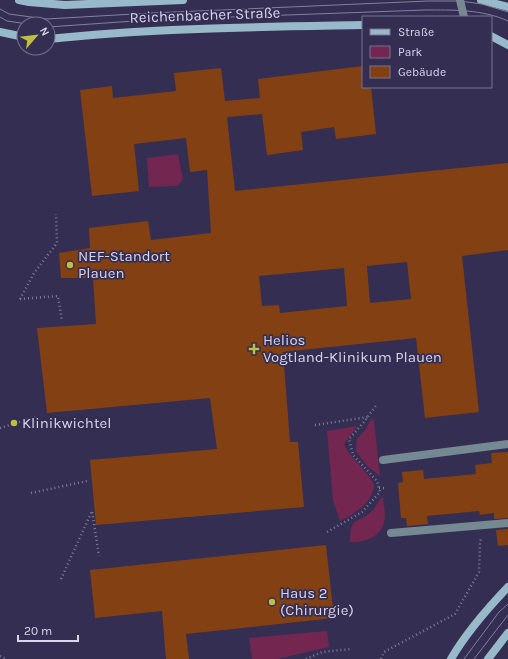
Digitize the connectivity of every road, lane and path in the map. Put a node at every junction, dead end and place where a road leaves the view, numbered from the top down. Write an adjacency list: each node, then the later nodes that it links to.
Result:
1 (19, 0): 2 (street, Reichenbacher Straße)
2 (183, 0)
3 (460, 0): 6 (street)
4 (481, 0): 5 (street)
5 (508, 7)
6 (464, 16)
7 (362, 25): 10 (street, Reichenbacher Straße)
8 (0, 32): 9 (street)
9 (16, 35)
10 (56, 37)
11 (492, 37): 12 (street)
12 (508, 45)
13 (56, 214): 14 (path)
14 (62, 321)
15 (377, 404): 17 (path)
16 (36, 417): 19 (path)
17 (368, 417): 18 (path); 23 (path)
18 (315, 425)
19 (0, 428)
20 (508, 444): 21 (street)
21 (383, 460)
22 (87, 481): 25 (path)
23 (379, 488): 24 (path); 28 (path)
24 (386, 488)
25 (31, 493)
26 (508, 523): 27 (street)
27 (486, 525): 29 (street); 38 (path)
28 (327, 532)
29 (391, 533)
30 (99, 556): 31 (path)
31 (61, 579)
32 (508, 588): 39 (street)
33 (508, 633): 40 (street)
34 (351, 649): 37 (path)
35 (0, 656): 36 (path)
36 (6, 659)
37 (306, 659)
38 (381, 659)
39 (451, 659)
40 (488, 659)

